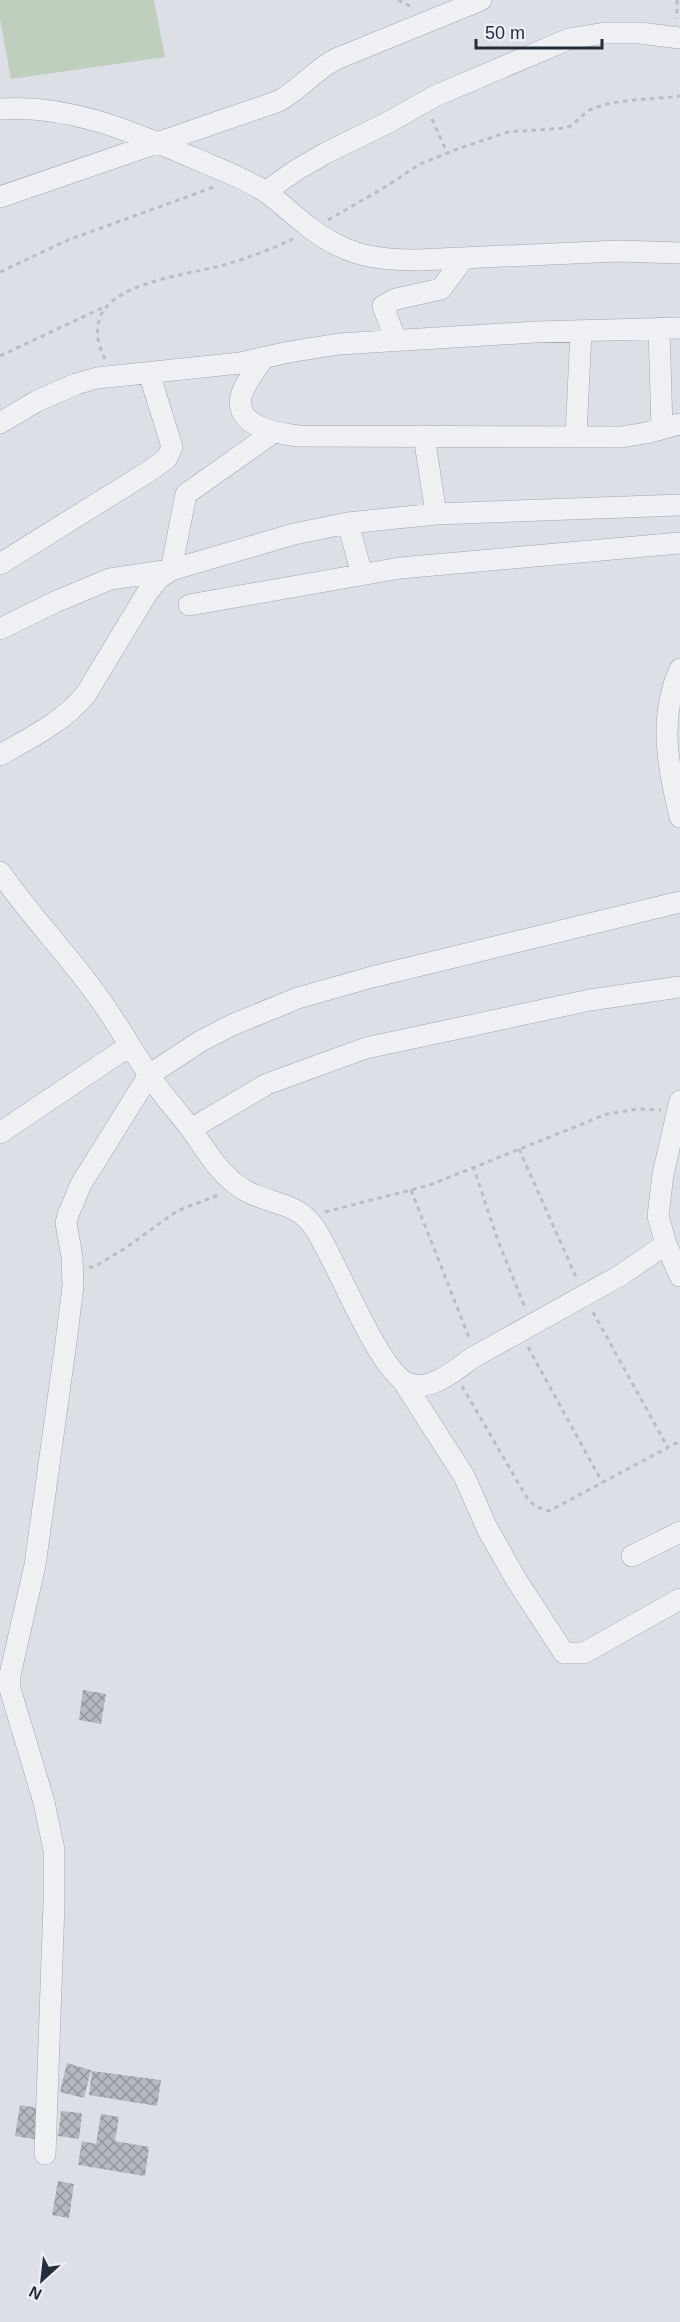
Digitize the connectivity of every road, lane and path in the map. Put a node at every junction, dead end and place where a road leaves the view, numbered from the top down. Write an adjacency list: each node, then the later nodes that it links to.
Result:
1 (481, 0): 6 (street)
2 (680, 38): 4 (street)
3 (680, 96): 7 (path)
4 (424, 102): 7 (path); 9 (street)
5 (0, 109): 6 (street)
6 (156, 142): 8 (street); 10 (street)
7 (447, 153): 11 (path)
8 (238, 178): 9 (street); 14 (path)
9 (265, 192): 11 (street)
10 (0, 197)
11 (312, 229): 13 (street); 15 (path)
12 (680, 253): 13 (street)
13 (463, 259): 18 (street)
14 (0, 272)
15 (107, 305): 19 (path); 22 (path)
16 (670, 328): 17 (street); 24 (street)
17 (581, 332): 18 (street); 26 (street)
18 (396, 341): 20 (street)
19 (0, 356)
20 (262, 360): 21 (street); 25 (street)
21 (149, 373): 22 (street); 32 (street)
22 (114, 376): 23 (street)
23 (0, 423)
24 (671, 427): 26 (street)
25 (274, 432): 27 (street); 33 (street)
26 (576, 435): 27 (street)
27 (424, 436): 29 (street)
28 (680, 506): 29 (street)
29 (436, 514): 30 (street)
30 (348, 523): 33 (street); 34 (street)
31 (680, 543): 34 (street)
32 (0, 564)
33 (171, 570): 36 (street); 38 (street)
34 (362, 575): 35 (street)
35 (189, 605)
36 (0, 629)
37 (680, 669): 39 (street)
38 (0, 754)
39 (675, 772): 40 (street)
40 (680, 817)
41 (0, 872): 44 (street)
42 (680, 902): 45 (street)
43 (680, 987): 47 (street)
44 (129, 1046): 45 (street); 48 (street)
45 (149, 1075): 47 (street); 56 (street)
46 (679, 1106): 49 (path); 51 (street)
47 (191, 1130): 52 (street)
48 (0, 1133)
49 (519, 1149): 50 (path); 58 (path)
50 (473, 1166): 53 (path); 59 (path)
51 (671, 1172): 55 (street)
52 (240, 1187): 54 (street); 56 (path)
53 (411, 1190): 54 (path); 60 (path)
54 (305, 1216): 62 (street)
55 (666, 1244): 57 (street); 58 (street)
56 (72, 1265): 69 (street)
57 (680, 1276)
58 (584, 1295): 59 (street); 64 (path)
59 (525, 1327): 60 (street); 65 (path)
60 (476, 1355): 61 (street)
61 (454, 1372): 62 (street); 65 (path)
62 (403, 1381): 68 (street)
63 (680, 1441): 64 (path)
64 (668, 1448): 65 (path)
65 (602, 1482)
66 (680, 1532): 67 (street)
67 (632, 1556)
68 (680, 1599)
69 (45, 2154)

